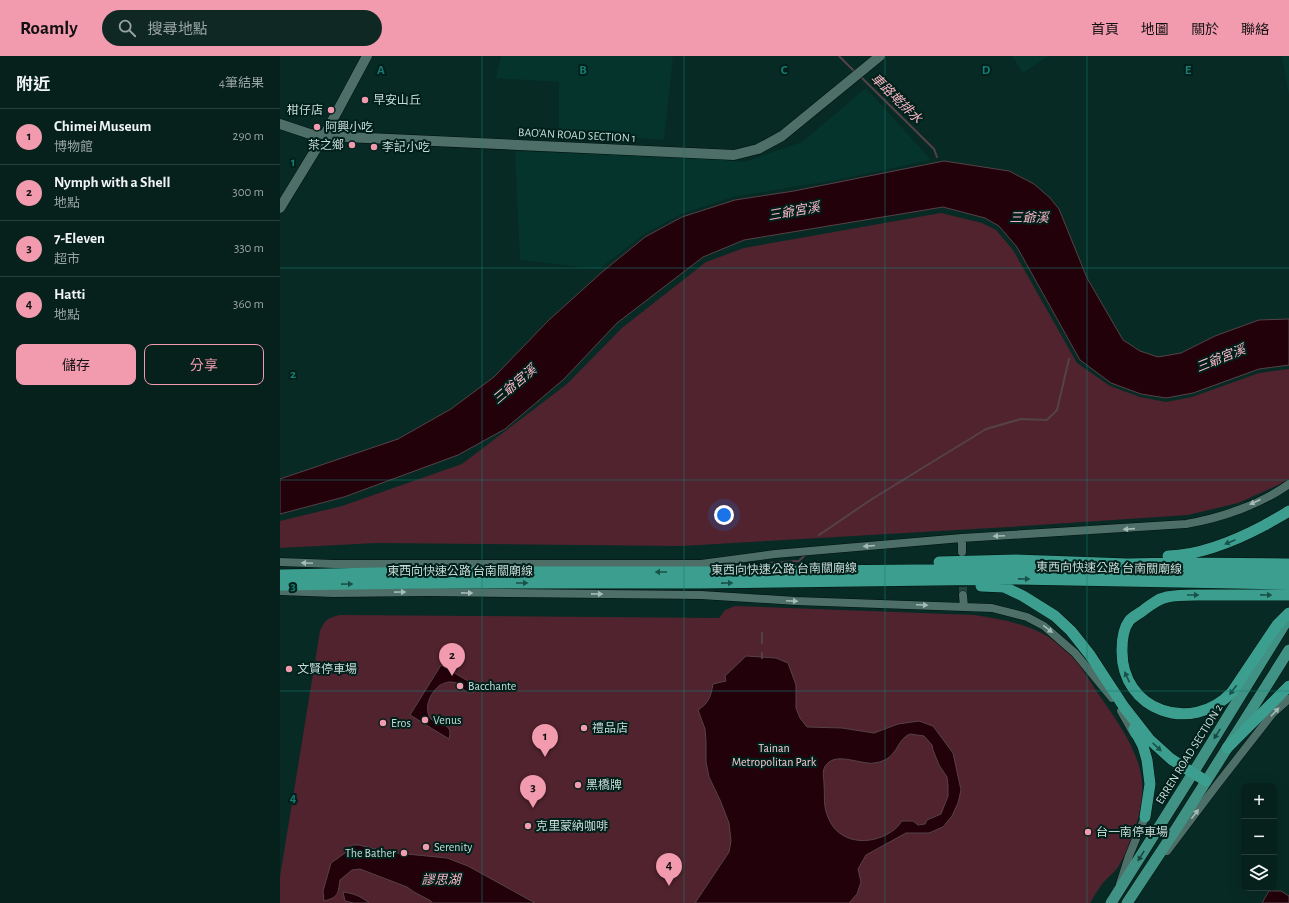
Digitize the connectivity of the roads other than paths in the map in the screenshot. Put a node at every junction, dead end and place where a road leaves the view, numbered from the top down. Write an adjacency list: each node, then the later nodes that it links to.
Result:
1 (366, 56): 4 (street)
2 (880, 56): 4 (street, BAO’AN ROAD SECTION 1)
3 (280, 124): 4 (street, BAO’AN ROAD SECTION 1)
4 (324, 136): 5 (street)
5 (280, 208)
6 (1289, 484): 8 (street, one-way to 8)
7 (1289, 511): 11 (highway, one-way to 11)
8 (962, 538): 9 (street); 15 (street, one-way to 15)
9 (962, 552)
10 (280, 562): 19 (street, one-way to 10)
11 (1105, 562): 13 (highway); 14 (highway)
12 (1289, 564): 13 (highway)
13 (1257, 569): 14 (highway, 東西向快速公路 台南關廟線); 16 (highway, 東西向快速公路 台南關廟線)
14 (912, 570): 18 (highway, 東西向快速公路 台南關廟線)
15 (701, 573): 18 (highway, 東西向快速公路 台南關廟線); 19 (highway, 東西向快速公路 台南關廟線)
16 (1289, 574)
17 (280, 575): 19 (highway, 東西向快速公路 台南關廟線)
18 (753, 577): 20 (highway, 東西向快速公路 台南關廟線)
19 (427, 578): 22 (highway, 東西向快速公路 台南關廟線, one-way to 19); 23 (street, one-way to 19); 26 (street, one-way to 26)
20 (845, 582): 21 (highway, 東西向快速公路 台南關廟線, one-way to 21); 32 (highway)
21 (1289, 584)
22 (280, 585)
23 (280, 591)
24 (963, 595): 26 (street)
25 (1289, 595): 27 (highway, one-way to 25)
26 (964, 607): 36 (street, one-way to 36)
27 (1289, 614)
28 (1289, 617): 34 (main road, ERREN ROAD SECTION 2, one-way to 34)
29 (1289, 650): 33 (main road)
30 (1289, 686): 33 (highway)
31 (1289, 698): 39 (street, one-way to 31)
32 (1124, 707): 34 (highway, one-way to 34); 36 (highway)
33 (1227, 748): 35 (main road)
34 (1193, 773): 35 (highway); 37 (main road, ERREN ROAD SECTION 2, one-way to 37)
35 (1206, 781): 38 (main road)
36 (1145, 816): 37 (street)
37 (1114, 899)
38 (1127, 903)
39 (1131, 903)

